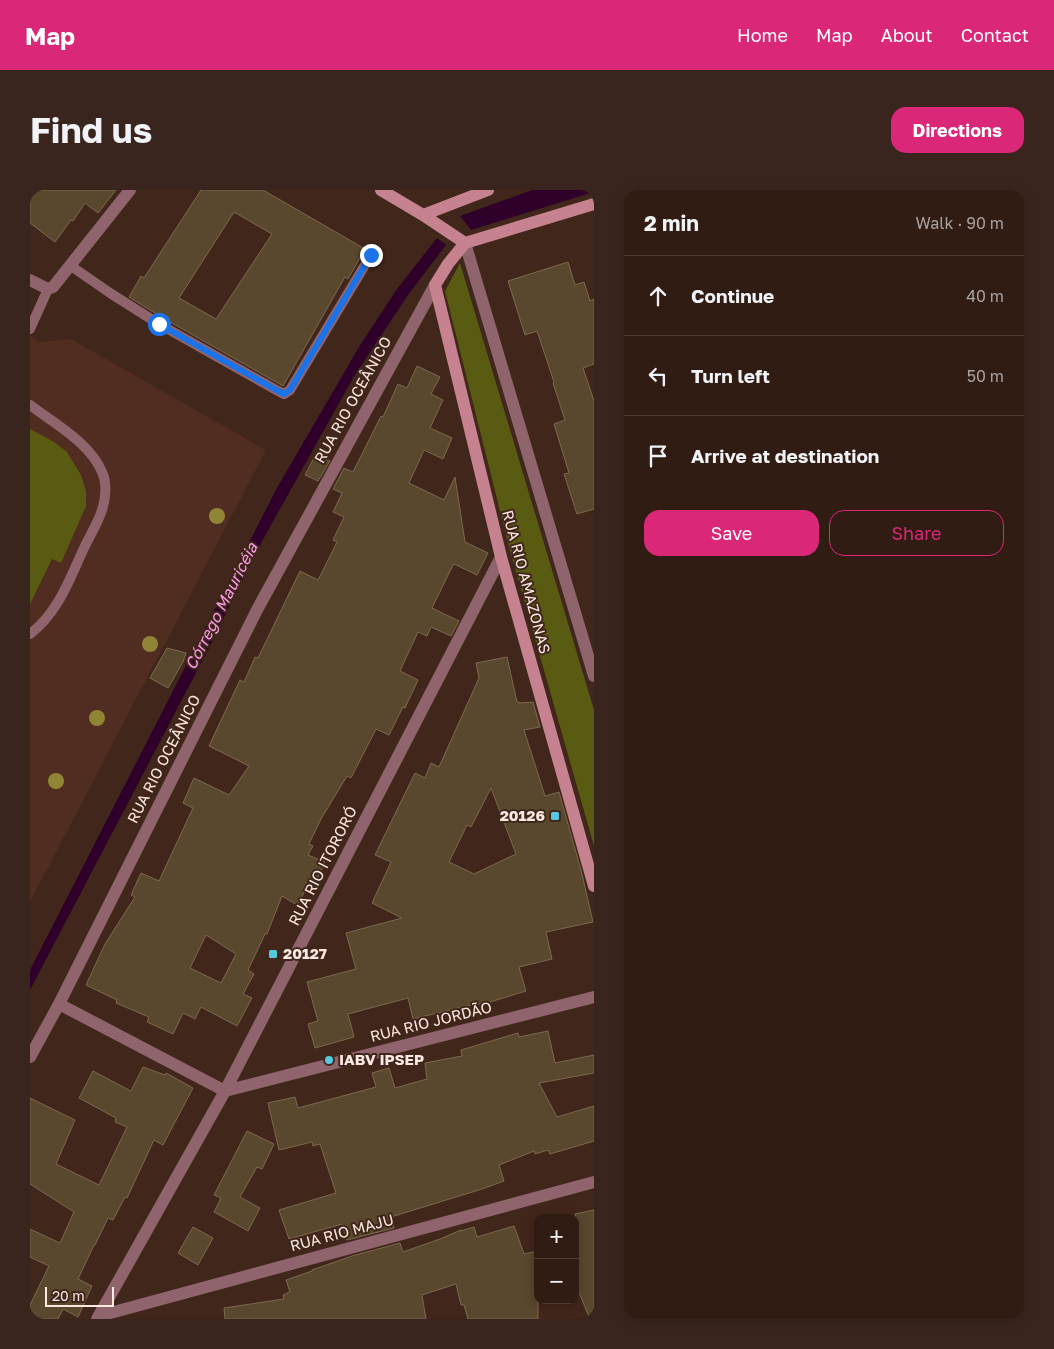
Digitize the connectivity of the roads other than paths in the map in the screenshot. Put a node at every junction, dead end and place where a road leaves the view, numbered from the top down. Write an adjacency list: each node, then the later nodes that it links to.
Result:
1 (130, 190): 8 (street)
2 (381, 190): 5 (street)
3 (488, 190): 5 (street)
4 (594, 204): 6 (street)
5 (423, 215): 6 (street)
6 (465, 243): 10 (street, RUA RIO OCEÂNICO); 16 (street)
7 (371, 255): 8 (lane)
8 (71, 266): 11 (street)
9 (30, 280): 11 (street)
10 (435, 286): 14 (street, RUA RIO AMAZONAS); 19 (street, RUA RIO OCEÂNICO)
11 (48, 290): 12 (lane)
12 (30, 329)
13 (30, 405): 15 (lane)
14 (501, 557): 17 (street, RUA RIO AMAZONAS); 21 (street, RUA RIO ITORORÓ)
15 (30, 634)
16 (594, 676)
17 (594, 886)
18 (594, 997): 21 (street, RUA RIO JORDÃO)
19 (59, 1004): 20 (street, RUA RIO OCEÂNICO); 21 (street)
20 (30, 1057)
21 (225, 1091): 23 (street, RUA RIO ITORORÓ)
22 (594, 1182): 23 (street, RUA RIO MAJU)
23 (98, 1317)

